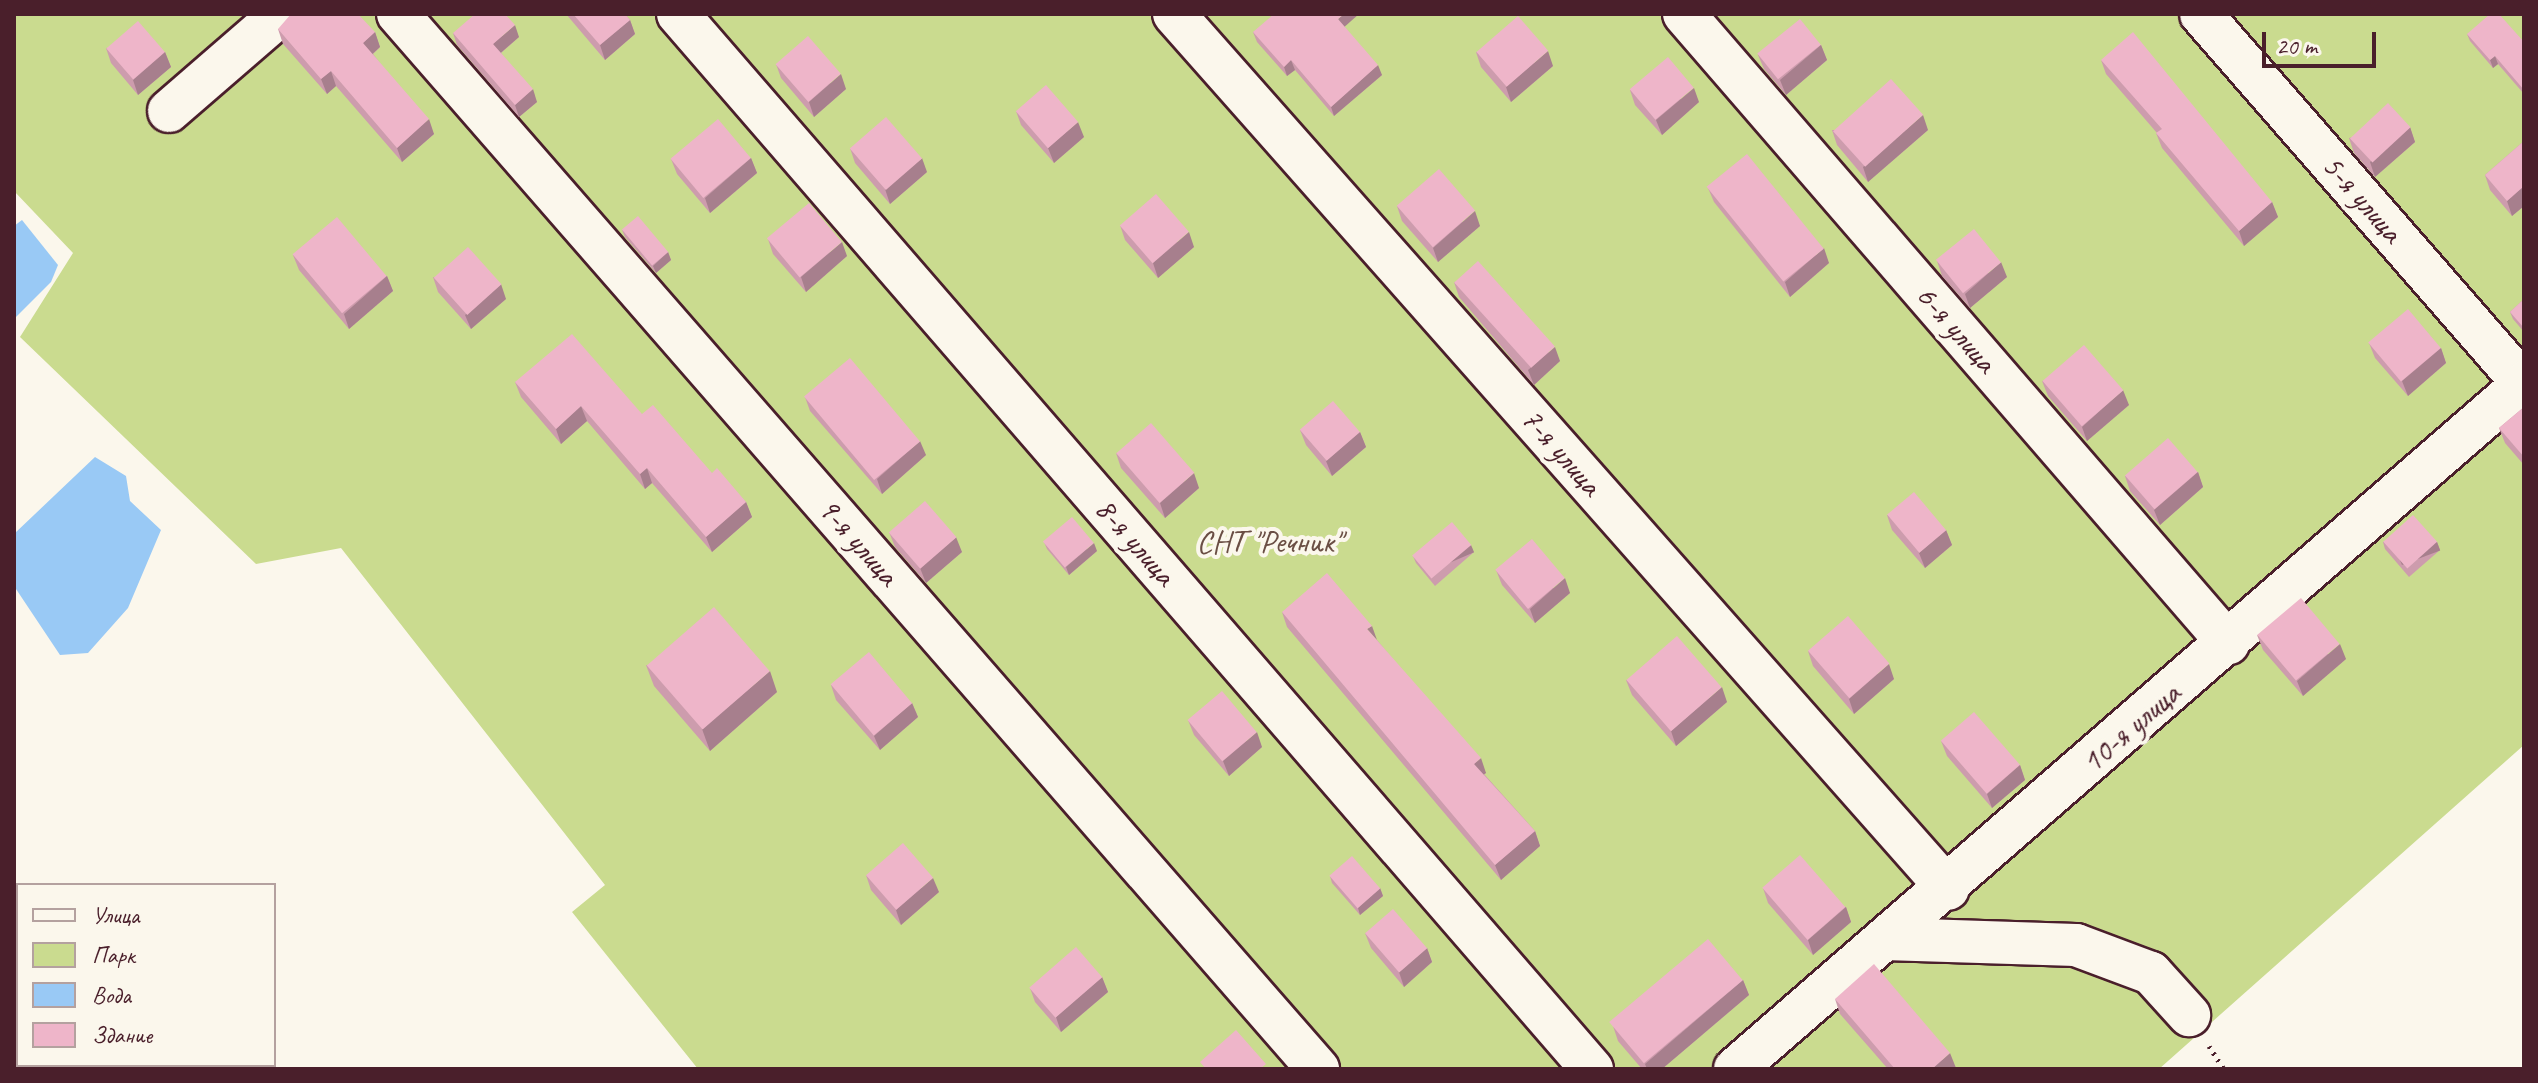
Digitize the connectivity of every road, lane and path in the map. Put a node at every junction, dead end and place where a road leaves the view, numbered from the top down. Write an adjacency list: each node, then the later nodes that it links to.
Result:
1 (281, 14): 7 (street)
2 (398, 14): 13 (street, 9-я улица)
3 (678, 14): 14 (street, 8-я улица)
4 (1174, 14): 10 (street, 7-я улица)
5 (1684, 14): 9 (street, 6-я улица)
6 (2201, 14): 8 (street, 5-я улица)
7 (169, 111)
8 (2524, 383): 9 (street, 10-я улица)
9 (2228, 643): 10 (street, 10-я улица)
10 (1948, 889): 11 (street, 10-я улица)
11 (1888, 939): 12 (street); 15 (street, 10-я улица)
12 (2189, 1015)
13 (1318, 1069)
14 (1592, 1069)
15 (1735, 1069)

